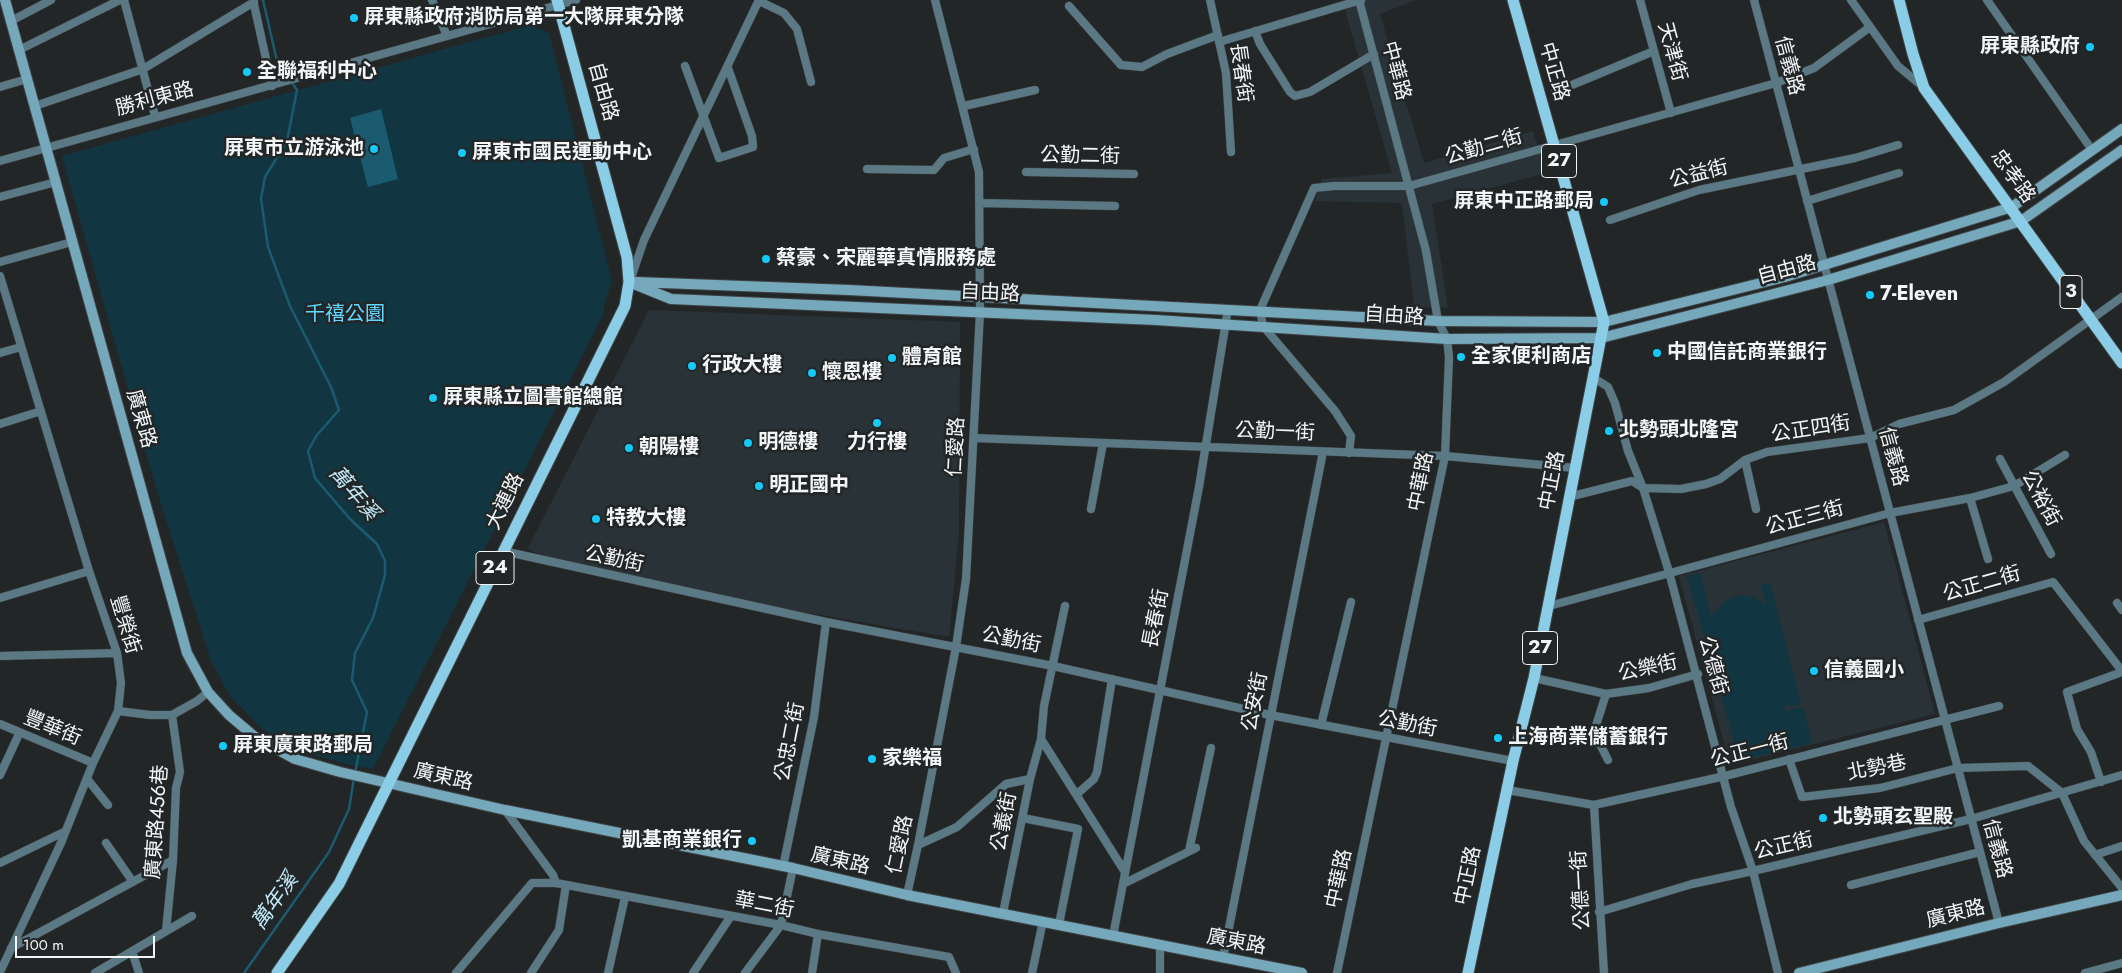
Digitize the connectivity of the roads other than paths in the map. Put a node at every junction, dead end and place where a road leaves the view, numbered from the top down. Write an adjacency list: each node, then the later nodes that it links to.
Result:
1 (5, 0): 19 (street, 廣東路)
2 (51, 0): 19 (street)
3 (122, 0): 24 (street); 29 (street)
4 (432, 0): 22 (street)
5 (576, 0): 17 (street)
6 (759, 0): 28 (street, 大連路); 31 (street)
7 (935, 0): 39 (street, 仁愛路)
8 (1210, 0): 23 (street, 長春街)
9 (1360, 0): 21 (street); 26 (street, 中華路)
10 (1513, 0): 45 (main road, 中正路 / 27)
11 (1640, 0): 25 (street, 天津街)
12 (1754, 0): 32 (street, 信義路)
13 (1851, 0): 20 (street)
14 (1900, 0): 35 (main road, 忠孝路 / 3)
15 (1987, 0): 48 (street)
16 (254, 1): 29 (street); 33 (street)
17 (558, 2): 22 (street); 71 (main road, 自由路 / 24)
18 (1069, 6): 23 (street)
19 (11, 21): 24 (street, 廣東路)
20 (1870, 27): 32 (street, 公勤二街); 35 (street)
21 (1256, 31): 23 (street); 26 (street)
22 (447, 36): 33 (street, 勝利東路)
23 (1219, 38): 50 (street, 長春街)
24 (19, 50): 30 (street, 廣東路)
25 (1654, 51): 37 (street); 40 (street, 天津街)
26 (1374, 54): 58 (street, 中華路)
27 (684, 66): 42 (street)
28 (728, 68): 42 (street, 大連路); 42 (street)
29 (143, 69): 38 (street); 41 (street)
30 (27, 79): 34 (street); 38 (street, 廣東路)
31 (811, 82)
32 (1776, 83): 40 (street, 公勤二街); 52 (street, 信義路)
33 (272, 86): 41 (street, 勝利東路)
34 (0, 87)
35 (1924, 88): 63 (main road, 忠孝路 / 3)
36 (1035, 90): 39 (street)
37 (1555, 92)
38 (35, 106): 46 (street, 廣東路)
39 (964, 106): 47 (street, 仁愛路)
40 (1671, 113): 45 (street, 公勤二街)
41 (155, 116): 46 (street, 勝利東路)
42 (705, 116): 71 (street, 大連路)
43 (2122, 129): 48 (street, 自由路)
44 (1898, 144): 52 (street, 公益街)
45 (1555, 145): 58 (street, 公勤二街); 79 (main road, 中正路 / 27)
46 (46, 148): 51 (street, 勝利東路); 57 (street, 廣東路)
47 (974, 149): 53 (street); 61 (street, 仁愛路)
48 (2092, 150): 63 (street, 自由路)
49 (2122, 150): 65 (street, 自由路)
50 (1231, 152)
51 (0, 161)
52 (1798, 168): 60 (street, 信義路); 64 (street, 公益街)
53 (868, 169)
54 (1026, 172): 55 (street, 公勤二街)
55 (1134, 174)
56 (1899, 174): 60 (street)
57 (56, 182): 59 (street); 66 (street, 廣東路)
58 (1409, 186): 75 (street, 公勤二街); 78 (street, 中華路)
59 (0, 197)
60 (1807, 201): 68 (street, 信義路)
61 (980, 203): 62 (street); 72 (street, 仁愛路)
62 (1115, 206)
63 (2012, 207): 65 (main road, 忠孝路 / 3); 68 (street, 自由路)
64 (1610, 220)
65 (2022, 221): 70 (street, 自由路); 77 (main road, 忠孝路 / 3)
66 (72, 242): 67 (street); 128 (street, 廣東路)
67 (0, 262)
68 (1824, 265): 70 (street, 信義路); 79 (street, 自由路)
69 (0, 276): 84 (street, 豐榮街)
70 (1828, 280): 82 (street, 自由路); 91 (street, 信義路)
71 (629, 282): 72 (street, 自由路); 76 (street, 自由路); 108 (main road, 大連路 / 24)
72 (981, 297): 74 (street, 自由路); 76 (street, 仁愛路)
73 (2122, 297): 77 (street, 公正四街)
74 (1228, 309): 75 (street, 自由路); 80 (street, 長春街)
75 (1260, 310): 78 (street, 自由路); 81 (street)
76 (980, 312): 80 (street, 自由路); 90 (street, 仁愛路)
77 (2091, 320): 86 (main road, 忠孝路 / 3); 91 (street, 公正四街)
78 (1438, 321): 79 (street, 自由路); 83 (street, 中華路)
79 (1604, 322): 82 (main road, 中正路 / 27)
80 (1227, 324): 81 (street, 自由路); 93 (street, 長春街)
81 (1263, 326): 83 (street, 自由路); 95 (street)
82 (1601, 338): 83 (street, 自由路); 87 (main road, 中正路 / 27)
83 (1447, 339): 97 (street, 中華路)
84 (21, 347): 85 (street); 88 (street, 豐榮街)
85 (0, 353)
86 (2122, 363)
87 (1594, 378): 100 (main road, 中正路 / 27); 102 (street, 公德街)
88 (40, 411): 89 (street); 111 (street, 豐榮街)
89 (0, 424)
90 (974, 438): 92 (street, 公勤一街); 119 (street, 仁愛路)
91 (1870, 438): 99 (street, 公正四街); 107 (street, 信義路)
92 (1103, 443): 93 (street, 公勤一街); 105 (street)
93 (1206, 447): 94 (street, 公勤一街); 127 (street, 長春街)
94 (1323, 452): 95 (street, 公勤一街); 133 (street, 公安街)
95 (1349, 452): 97 (street, 公勤一街)
96 (2065, 455): 101 (street, 公正三街)
97 (1445, 456): 100 (street, 公勤一街); 138 (street, 中華路)
98 (2000, 458): 101 (street, 公裕街)
99 (1745, 460): 102 (street, 公正四街); 106 (street)
100 (1575, 468): 103 (main road, 中正路 / 27)
101 (2014, 486): 104 (street, 公正三街); 109 (street, 公裕街)
102 (1643, 488): 103 (street, 公正四街); 112 (street, 公德街)
103 (1569, 497): 116 (main road, 中正路 / 27)
104 (1970, 498): 107 (street, 公正三街); 110 (street)
105 (1091, 509)
106 (1756, 509)
107 (1890, 513): 112 (street, 公正三街); 117 (street, 信義路)
108 (503, 551): 118 (street, 公勤街); 154 (main road, 大連路 / 24)
109 (2051, 554)
110 (1988, 559)
111 (89, 571): 113 (street); 120 (street, 豐榮街)
112 (1669, 572): 116 (street, 公正三街); 124 (street, 公德街)
113 (0, 598)
114 (1351, 602): 136 (street)
115 (1065, 606): 122 (street, 公義街)
116 (1549, 606): 125 (main road, 中正路 / 27)
117 (1918, 620): 123 (street, 公正二街); 134 (street, 信義路)
118 (826, 622): 119 (street, 公勤街); 171 (street, 公忠二街)
119 (956, 646): 122 (street, 公勤街); 165 (street, 仁愛路)
120 (117, 653): 121 (street); 131 (street, 豐榮街)
121 (0, 656)
122 (1052, 666): 126 (street, 公勤街); 139 (street, 公義街)
123 (2122, 672): 153 (street)
124 (1698, 674): 129 (street, 公樂街); 150 (street, 公德街)
125 (1534, 678): 129 (street, 公樂街); 145 (main road, 中正路 / 27)
126 (1112, 680): 127 (street, 公勤街); 157 (street)
127 (1160, 691): 133 (street, 公勤街); 173 (street, 長春街)
128 (208, 692): 132 (street); 154 (street, 廣東路)
129 (1606, 694): 144 (street, 公樂街)
130 (1999, 706): 134 (street, 公正一街)
131 (118, 711): 132 (street); 146 (street, 豐榮街)
132 (172, 715): 169 (street, 廣東路456巷)
133 (1270, 715): 136 (street, 公勤街); 197 (street, 公安街)
134 (1944, 719): 143 (street, 公正一街); 147 (street, 信義路)
135 (0, 724): 137 (street, 豐華街)
136 (1320, 725): 138 (street, 公勤街)
137 (19, 734): 141 (street); 146 (street, 豐華街)
138 (1386, 738): 145 (street, 公勤街); 213 (street, 中華路)
139 (1041, 739): 151 (street, 公義街); 157 (street)
140 (1211, 748): 176 (street)
141 (11, 752): 142 (street); 148 (street)
142 (0, 756)
143 (1789, 759): 147 (street, 北勢巷); 150 (street, 公正一街)
144 (1608, 760)
145 (1513, 761): 155 (main road, 中正路 / 27)
146 (93, 763): 152 (street, 豐榮街)
147 (1958, 768): 156 (street, 北勢巷); 162 (street, 信義路)
148 (0, 775)
149 (2122, 775): 153 (street, 公正街)
150 (1725, 776): 159 (street, 公正一街); 172 (street, 公德街)
151 (1030, 779): 161 (street, 公義街); 165 (street)
152 (88, 780): 158 (street); 163 (street, 豐榮街)
153 (2101, 782): 156 (street, 公正街)
154 (390, 783): 160 (street, 廣東路); 202 (main road, 大連路 / 24)
155 (1507, 790): 159 (street, 公正一街); 214 (main road, 中正路 / 27)
156 (2062, 793): 162 (street, 公正街); 168 (street)
157 (1077, 794): 173 (street)
158 (108, 805)
159 (1594, 805): 183 (street, 公德一街)
160 (505, 810): 171 (street, 廣東路); 175 (street)
161 (1023, 818): 184 (street, 公義街); 189 (street)
162 (1971, 819): 167 (street, 信義路); 172 (street, 公正街)
163 (64, 832): 170 (street); 195 (street, 豐榮街)
164 (106, 843): 174 (street)
165 (918, 845): 180 (street, 仁愛路)
166 (2122, 846): 168 (street)
167 (1980, 852): 178 (street); 188 (street, 信義路)
168 (2096, 855): 179 (street)
169 (173, 860): 174 (street); 191 (street, 廣東路456巷)
170 (0, 863)
171 (788, 868): 180 (street, 廣東路); 190 (street, 公忠二街)
172 (1752, 871): 183 (street, 公正街); 216 (street, 公德街)
173 (1125, 872): 176 (street, 長春街)
174 (133, 882): 195 (street)
175 (556, 883): 177 (street, 華二街); 203 (street, 華二街)
176 (1123, 884): 193 (street, 長春街)
177 (566, 885): 182 (street, 華二街); 204 (street)
178 (1851, 885)
179 (2122, 888)
180 (907, 895): 184 (street, 廣東路)
181 (2122, 895): 188 (street, 廣東路)
182 (625, 897): 186 (street, 華二街); 205 (street)
183 (1599, 912): 215 (street, 公德一街)
184 (1003, 913): 187 (street, 廣東路)
185 (192, 916): 191 (street)
186 (731, 916): 190 (street, 華二街); 206 (street)
187 (1043, 921): 189 (street, 廣東路); 210 (street)
188 (1999, 922): 217 (street, 廣東路)
189 (1058, 924): 193 (street, 廣東路)
190 (781, 925): 192 (street, 華二街); 207 (street)
191 (166, 931): 196 (street)
192 (818, 934): 208 (street); 209 (street, 華二街)
193 (1113, 936): 194 (street, 廣東路)
194 (1160, 946): 197 (street, 廣東路); 211 (street)
195 (11, 948): 199 (street, 豐榮街)
196 (132, 951): 200 (street); 201 (street)
197 (1223, 958): 212 (street, 廣東路)
198 (2122, 964): 218 (street)
199 (0, 972)
200 (96, 973)
201 (139, 973)
202 (277, 973)
203 (456, 973)
204 (531, 973)
205 (608, 973)
206 (694, 973)
207 (745, 973)
208 (812, 973)
209 (956, 973)
210 (1032, 973)
211 (1160, 973)
212 (1302, 973)
213 (1337, 973)
214 (1468, 973)
215 (1604, 973)
216 (1778, 973)
217 (1799, 973)
218 (2085, 973)

